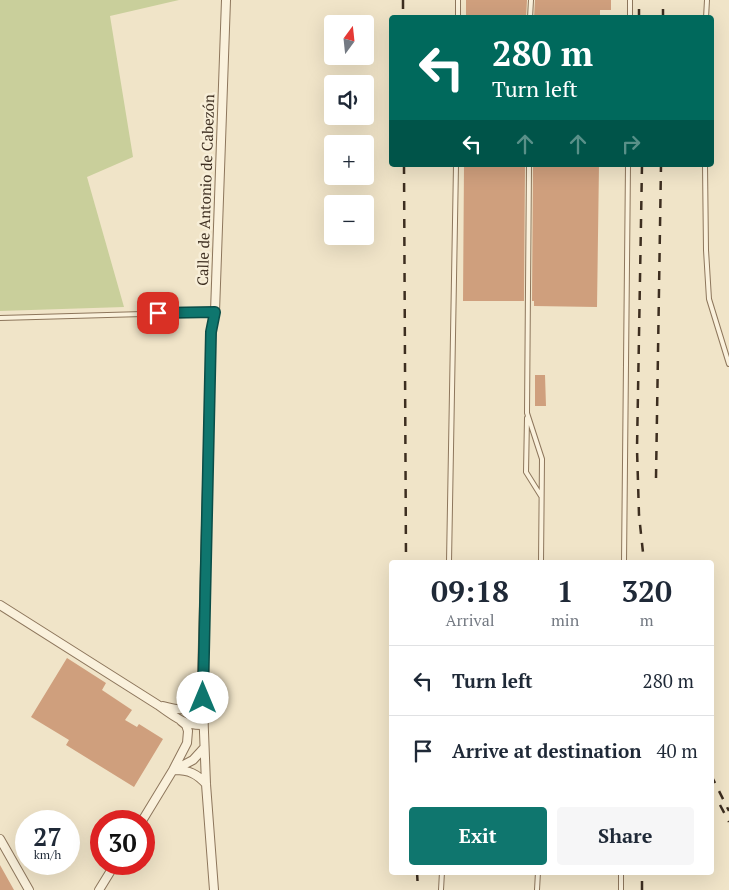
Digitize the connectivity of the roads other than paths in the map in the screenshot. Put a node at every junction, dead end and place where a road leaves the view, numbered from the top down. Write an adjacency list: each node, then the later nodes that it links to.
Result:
1 (226, 0): 14 (street, Calle de Antonio de Cabezón)
2 (458, 0): 6 (lane)
3 (531, 0): 7 (lane)
4 (630, 0): 8 (lane)
5 (706, 0): 9 (lane)
6 (458, 15)
7 (530, 15)
8 (630, 15)
9 (706, 15)
10 (456, 167): 19 (lane)
11 (529, 167): 17 (lane)
12 (628, 167): 21 (lane)
13 (706, 167): 16 (lane)
14 (215, 312): 15 (lane); 23 (street, Calle de Antonio de Cabezón)
15 (0, 318)
16 (729, 364)
17 (527, 413): 18 (lane); 18 (lane)
18 (542, 498): 20 (lane)
19 (449, 560)
20 (541, 560)
21 (624, 560)
22 (0, 605): 24 (street)
23 (202, 684): 24 (street); 26 (street, Calle de Antonio de Cabezón)
24 (158, 704): 25 (street)
25 (177, 719): 26 (street); 28 (street)
26 (203, 725): 27 (street, Calle de Antonio de Cabezón)
27 (204, 748): 28 (street); 29 (street, Calle de Antonio de Cabezón)
28 (173, 770): 29 (street); 30 (street)
29 (206, 784): 38 (street, Calle de Antonio de Cabezón)
30 (149, 810)
31 (0, 839): 36 (street)
32 (108, 875): 37 (street)
33 (442, 875): 39 (lane)
34 (538, 875): 40 (lane)
35 (621, 875): 41 (lane)
36 (29, 890)
37 (99, 890)
38 (214, 890)
39 (442, 890)
40 (537, 890)
41 (621, 890)

